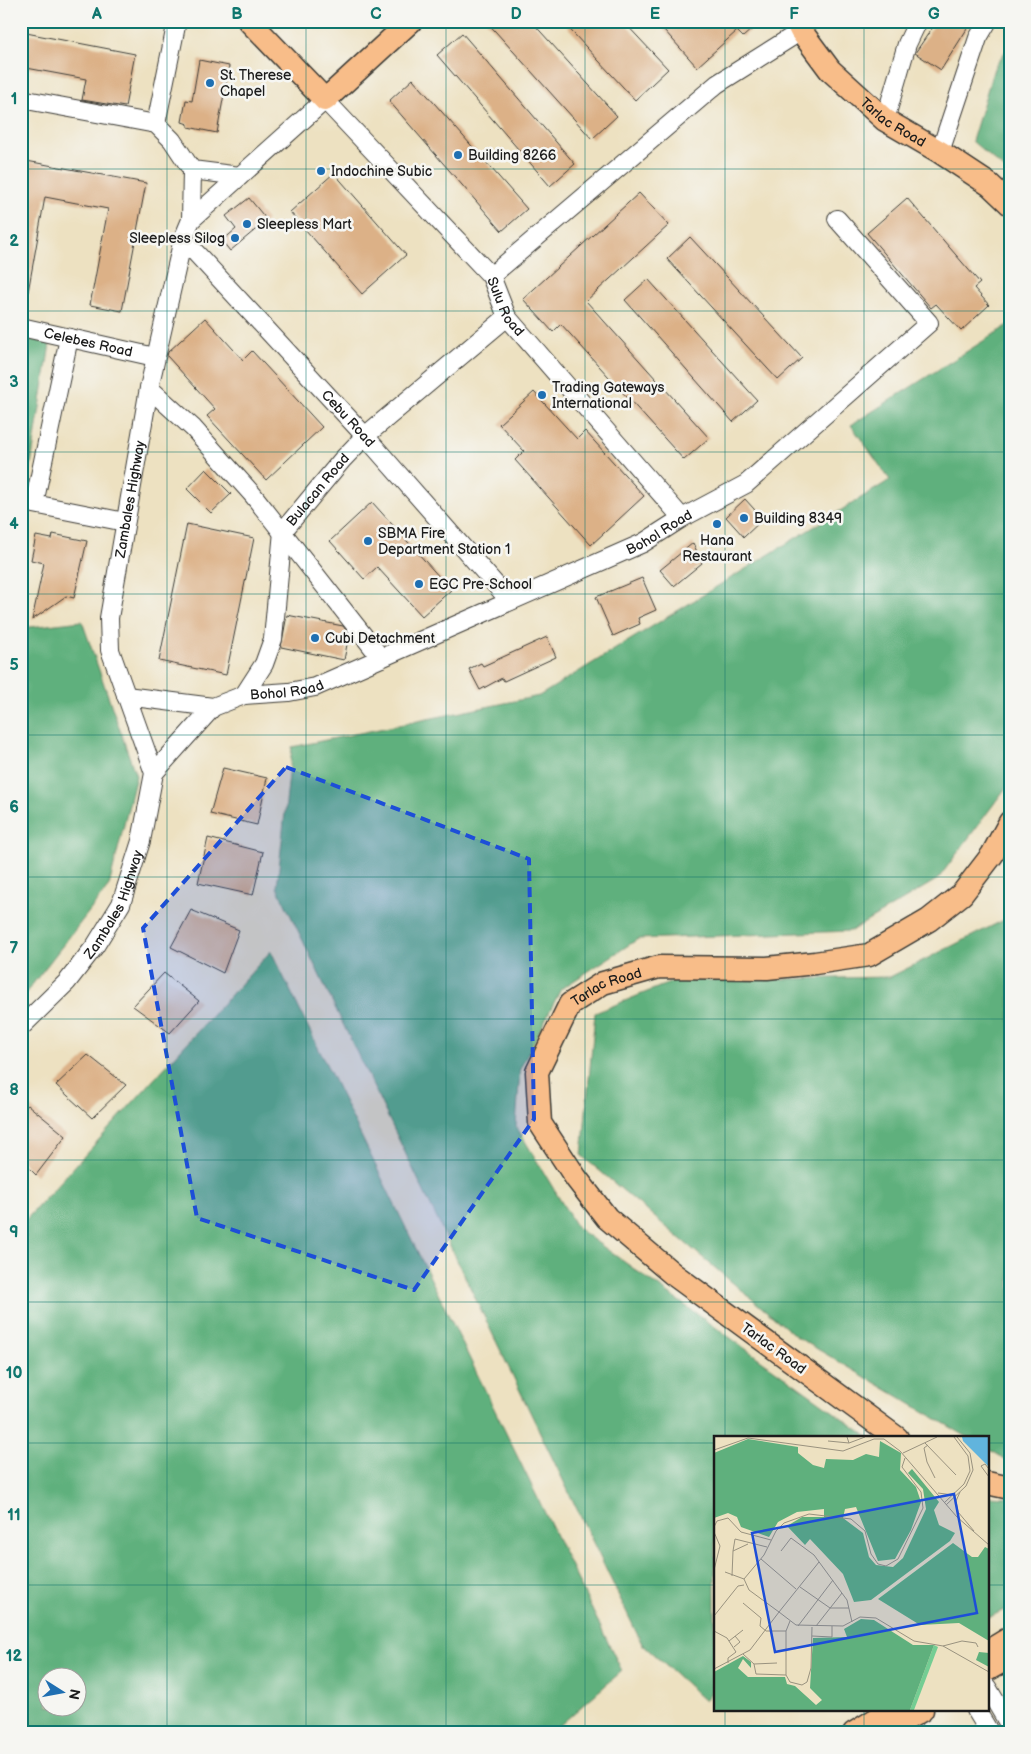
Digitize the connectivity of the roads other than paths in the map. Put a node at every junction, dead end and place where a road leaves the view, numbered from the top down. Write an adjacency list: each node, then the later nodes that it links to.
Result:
1 (177, 21): 10 (street)
2 (249, 21): 8 (main road)
3 (411, 21): 8 (main road)
4 (918, 21): 9 (street)
5 (988, 21): 11 (street)
6 (798, 26): 9 (main road, Tarlac Road); 18 (street)
7 (21, 99): 10 (street)
8 (325, 100): 13 (street, Zambales Highway); 18 (street, Sulu Road)
9 (885, 120): 11 (main road, Tarlac Road)
10 (156, 124): 12 (street)
11 (940, 152): 14 (main road, Tarlac Road)
12 (192, 170): 13 (street); 16 (street)
13 (240, 176): 16 (street, Zambales Highway)
14 (1010, 204)
15 (837, 219): 25 (street, Bohol Road)
16 (191, 220): 17 (street, Zambales Highway)
17 (183, 239): 22 (street, Zambales Highway); 24 (street, Cebu Road)
18 (491, 276): 19 (street, Sulu Road)
19 (507, 317): 24 (street, Bulacan Road); 25 (street, Sulu Road)
20 (21, 327): 21 (street, Celebes Road)
21 (69, 338): 22 (street, Celebes Road); 26 (street)
22 (155, 357): 23 (street, Zambales Highway)
23 (149, 388): 26 (street, Zambales Highway); 27 (street)
24 (365, 436): 27 (street, Bulacan Road); 28 (street, Cebu Road)
25 (682, 518): 28 (street, Bohol Road)
26 (125, 522): 31 (street, Zambales Highway)
27 (283, 531): 29 (street); 30 (street, Bulacan Road)
28 (510, 601): 29 (street, Bohol Road)
29 (381, 658): 30 (street, Bohol Road)
30 (244, 694): 32 (street, Bohol Road)
31 (126, 696): 32 (street, Bohol Road); 33 (street, Zambales Highway)
32 (213, 707): 33 (street, Bohol Road)
33 (154, 773): 35 (street, Zambales Highway)
34 (1010, 822): 36 (main road, Tarlac Road)
35 (21, 1027)
36 (894, 1436)
37 (988, 1483): 38 (main road)
38 (1010, 1488)
39 (1010, 1638): 40 (main road)
40 (988, 1651)
41 (1010, 1656): 42 (main road)
42 (988, 1669)
43 (988, 1689): 47 (street)
44 (888, 1712): 48 (main road)
45 (919, 1712): 49 (main road)
46 (977, 1712): 50 (street)
47 (1010, 1726)
48 (854, 1733)
49 (883, 1733)
50 (990, 1733)

